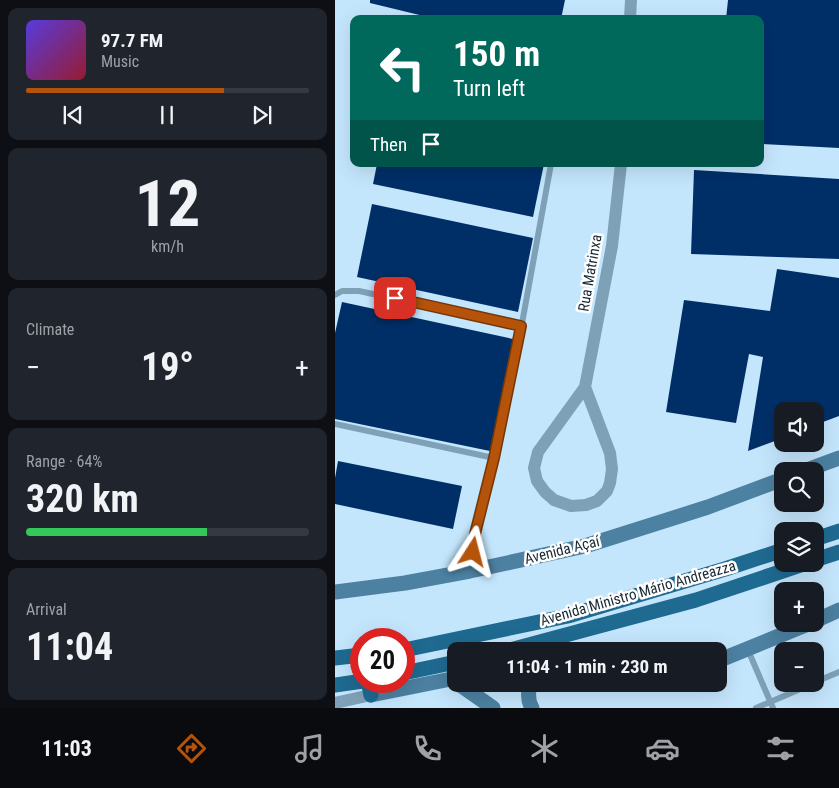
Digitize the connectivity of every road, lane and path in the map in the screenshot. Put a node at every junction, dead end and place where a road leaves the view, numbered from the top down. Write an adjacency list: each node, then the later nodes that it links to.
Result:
1 (631, 0): 2 (street)
2 (630, 15)
3 (550, 167): 6 (lane)
4 (621, 167): 7 (street, Rua Matrinxa)
5 (335, 295): 6 (lane)
6 (521, 326): 9 (lane)
7 (585, 387): 7 (street, Rua Matrinxa)
8 (335, 424): 9 (lane)
9 (494, 458): 18 (lane)
10 (839, 458): 11 (street)
11 (824, 463)
12 (774, 482): 18 (street, Avenida Açaí)
13 (839, 531): 14 (main road)
14 (824, 536)
15 (839, 552): 17 (main road)
16 (774, 553): 25 (main road, Avenida Ministro Mário Andreazza)
17 (824, 557)
18 (470, 571): 20 (street, Avenida Açaí)
19 (780, 572): 24 (main road, Avenida Ministro Mário Andreazza)
20 (335, 592)
21 (839, 610): 22 (street)
22 (824, 617)
23 (789, 632): 26 (street)
24 (540, 642)
25 (415, 648)
26 (748, 649): 28 (street); 43 (lane)
27 (350, 656): 29 (main road)
28 (727, 657)
29 (335, 658)
30 (447, 664): 31 (main road)
31 (415, 671)
32 (839, 672): 33 (lane)
33 (824, 678)
34 (447, 681): 36 (street)
35 (350, 683): 37 (main road)
36 (415, 684)
37 (335, 685)
38 (472, 692): 44 (street)
39 (528, 692): 45 (street)
40 (796, 692): 43 (lane)
41 (358, 693): 42 (street)
42 (335, 703)
43 (772, 705): 46 (lane)
44 (493, 708)
45 (532, 708)
46 (756, 708)

